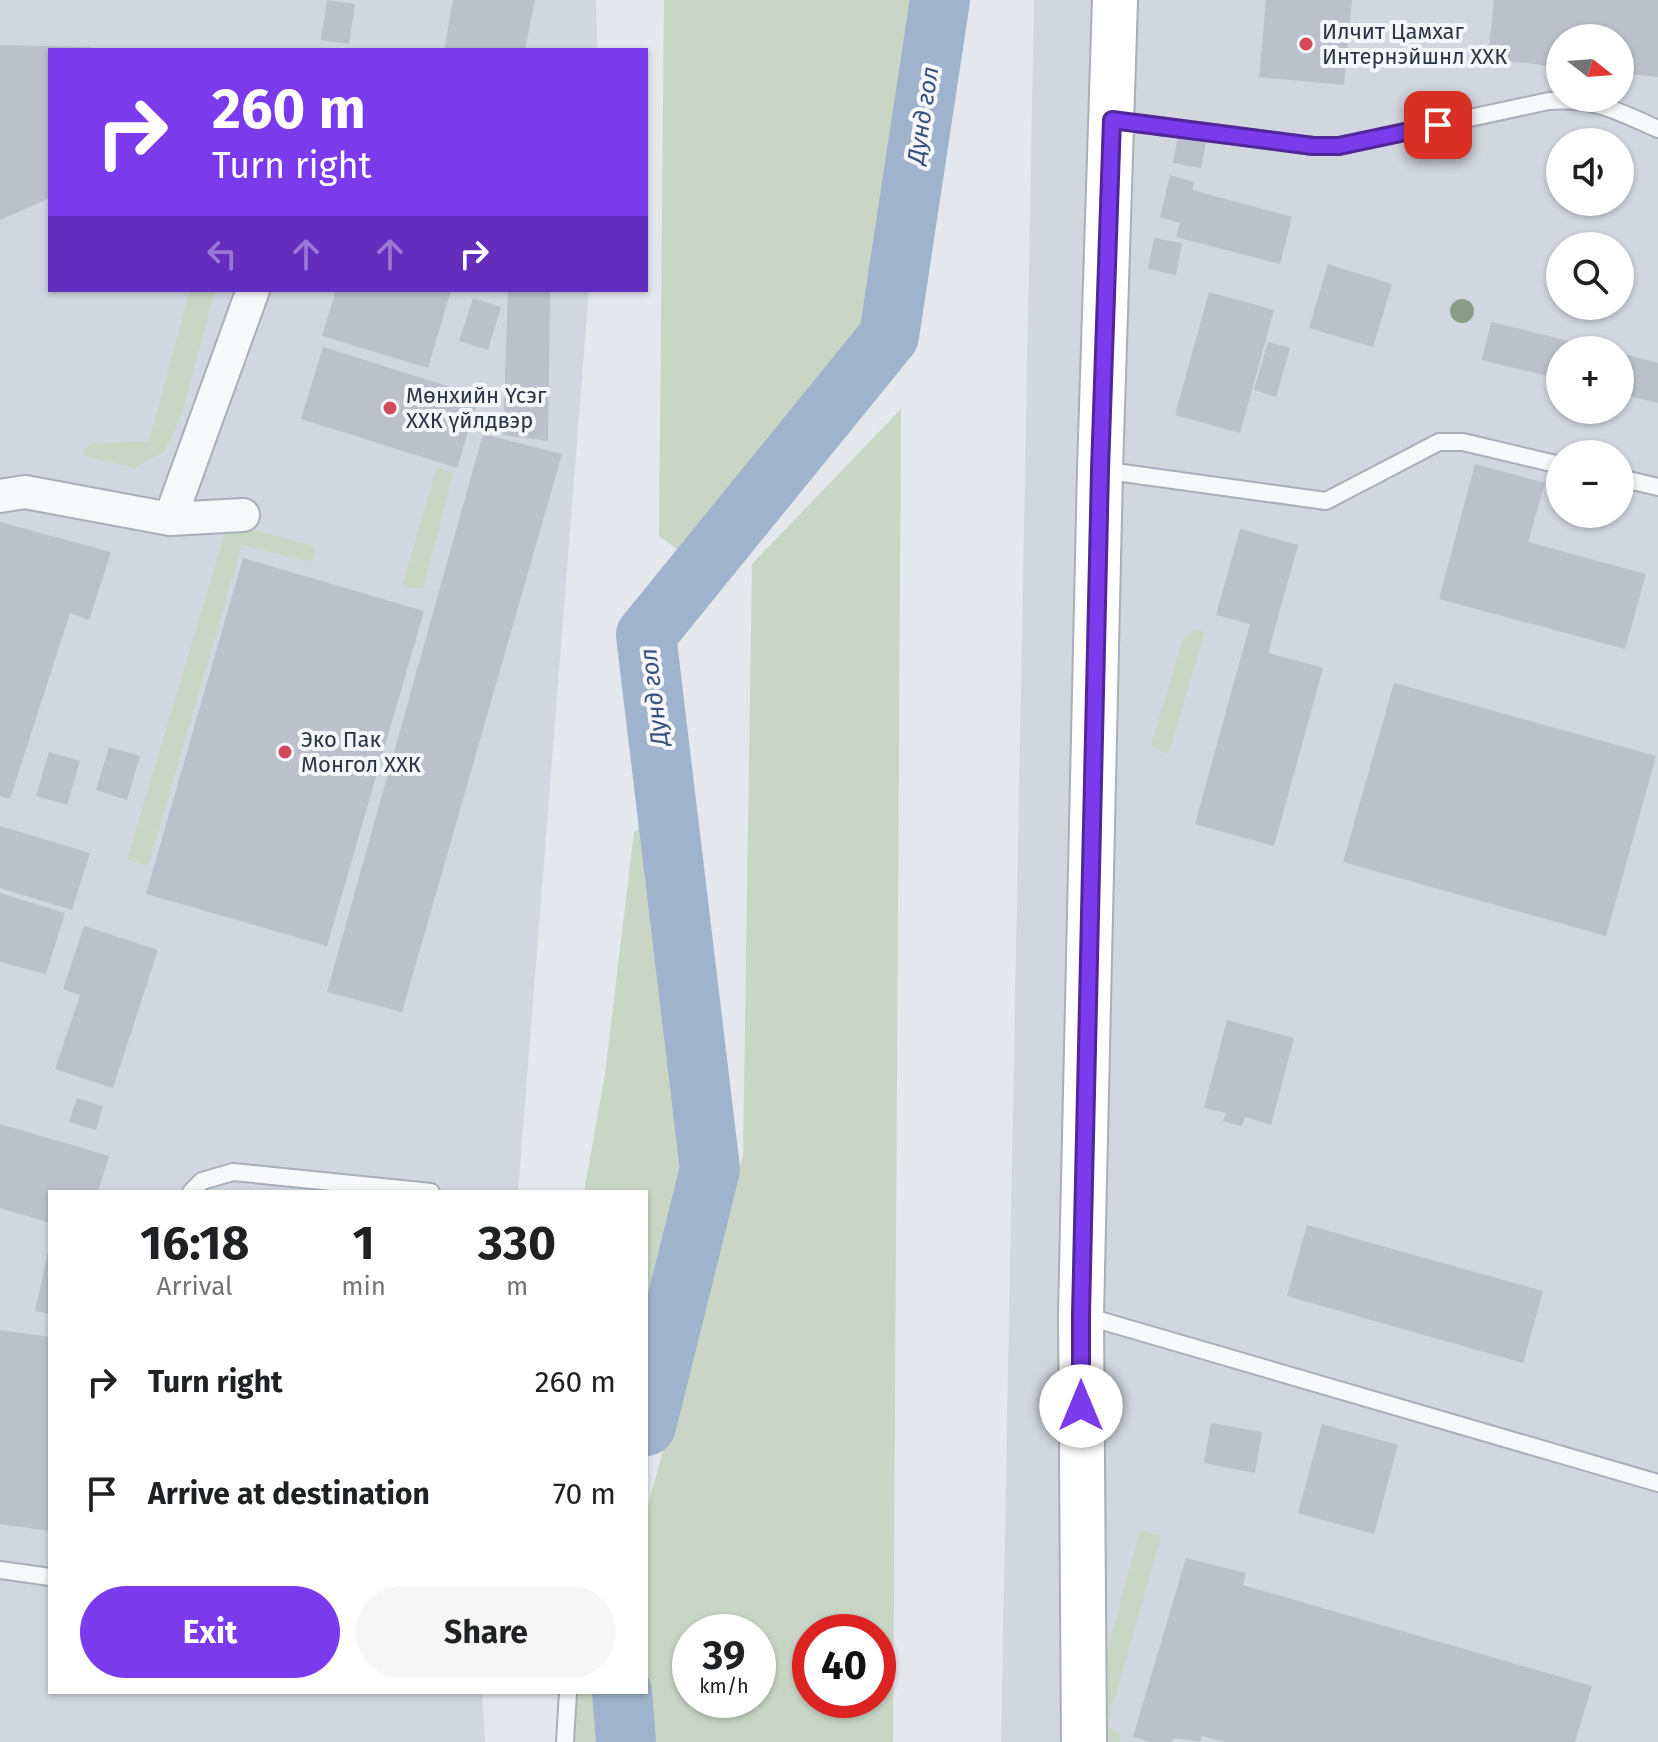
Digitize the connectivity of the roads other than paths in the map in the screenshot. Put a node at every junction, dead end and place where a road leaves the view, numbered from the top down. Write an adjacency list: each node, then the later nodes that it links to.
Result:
1 (1115, 0): 2 (street)
2 (1112, 120): 3 (lane); 6 (street)
3 (1658, 129)
4 (252, 292): 11 (street)
5 (1546, 462): 6 (lane)
6 (1100, 470): 14 (street)
7 (1634, 481): 8 (lane)
8 (1658, 487)
9 (0, 496): 11 (street)
10 (243, 515): 11 (street)
11 (170, 519)
12 (193, 1190): 13 (lane)
13 (411, 1190)
14 (1081, 1315): 15 (lane); 20 (street)
15 (1658, 1483)
16 (0, 1570): 17 (lane)
17 (48, 1577)
18 (568, 1694): 19 (lane)
19 (565, 1742)
20 (1084, 1742)

